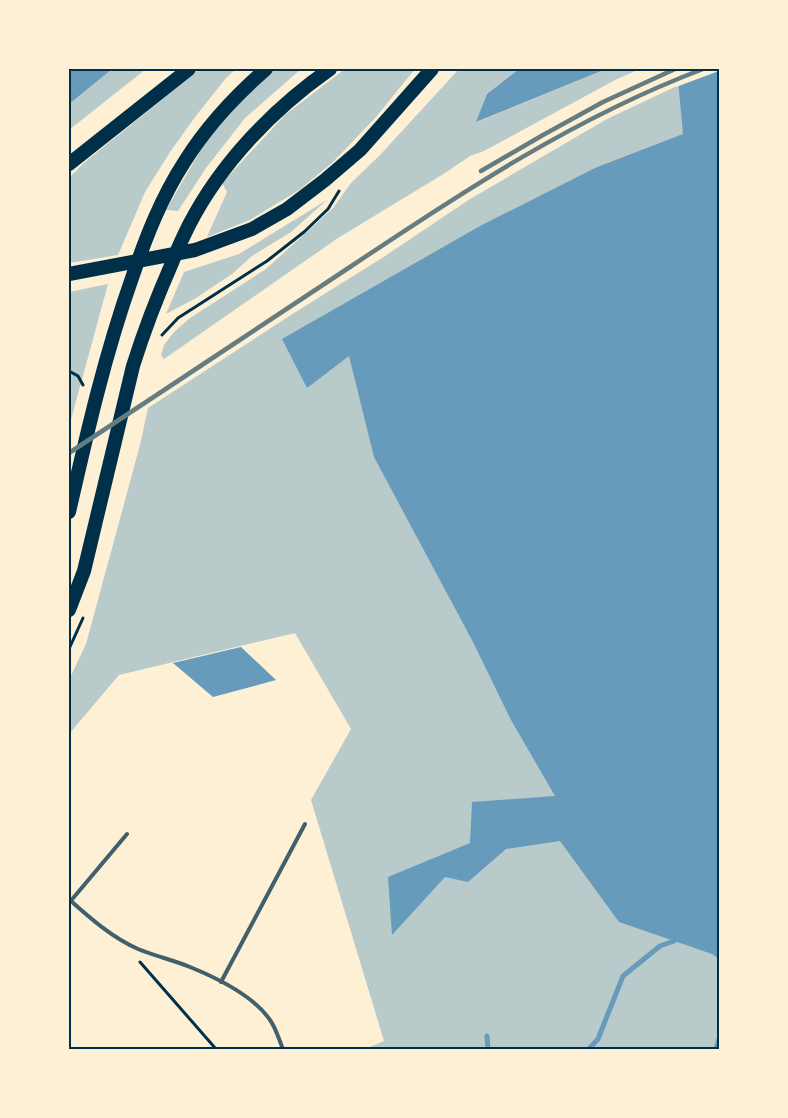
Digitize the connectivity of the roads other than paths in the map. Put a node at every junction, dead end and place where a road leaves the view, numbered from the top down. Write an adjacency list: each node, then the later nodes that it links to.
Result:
1 (189, 69): 5 (main road)
2 (266, 69): 7 (main road)
3 (330, 69): 8 (main road)
4 (432, 69): 6 (main road)
5 (69, 164)
6 (69, 274)
7 (69, 512)
8 (69, 610)
9 (305, 824): 12 (lane)
10 (126, 834): 11 (lane)
11 (70, 902): 12 (lane)
12 (221, 982): 13 (lane)
13 (283, 1049)

